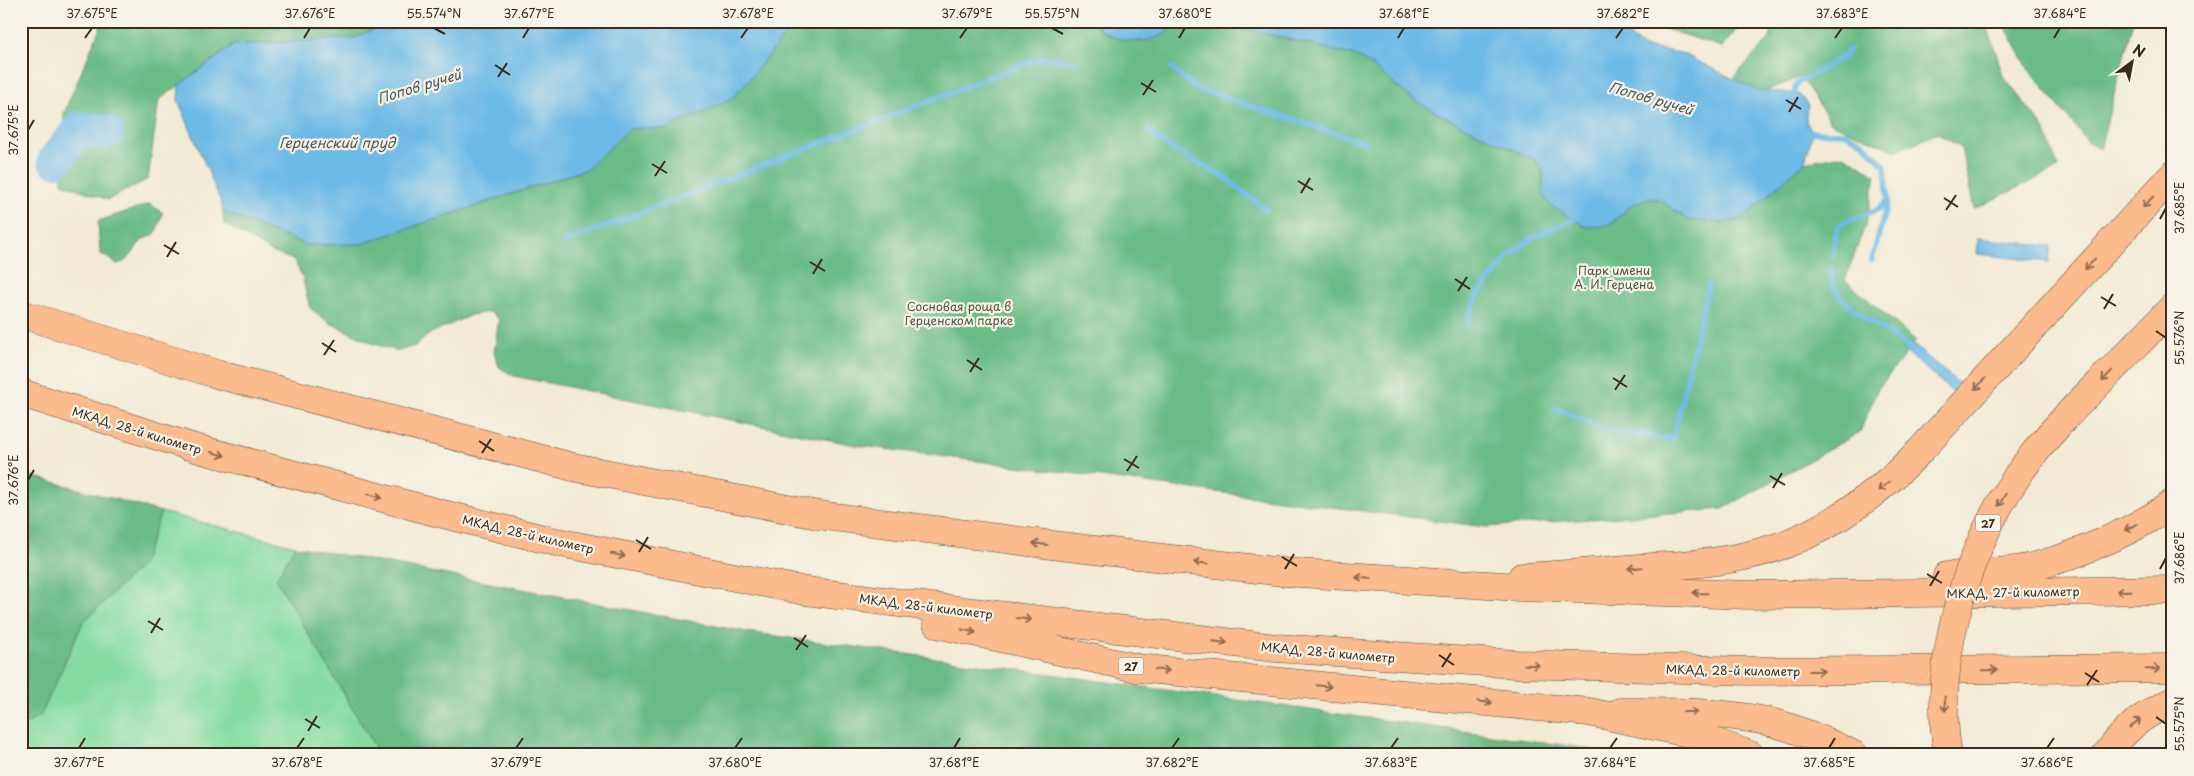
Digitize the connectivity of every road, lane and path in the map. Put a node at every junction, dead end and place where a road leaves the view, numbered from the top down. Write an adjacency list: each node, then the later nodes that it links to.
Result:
1 (2173, 175): 7 (main road, one-way to 7)
2 (2173, 307): 15 (main road, 27, one-way to 15, bridge)
3 (21, 314): 7 (main road, one-way to 3)
4 (21, 393): 6 (main road, МКАД, 28-й километр, one-way to 6)
5 (2173, 503): 9 (main road, one-way to 9)
6 (682, 568): 10 (main road, МКАД, 28-й километр, one-way to 10); 12 (main road, 27, one-way to 12)
7 (1401, 581): 9 (main road, one-way to 7)
8 (2173, 590): 9 (main road, МКАД, 27-й километр, one-way to 9)
9 (1749, 594)
10 (2173, 668)
11 (2173, 701): 16 (main road, one-way to 11)
12 (1589, 712): 13 (main road, 27); 14 (main road, one-way to 14)
13 (1750, 755)
14 (1854, 755)
15 (1948, 755)
16 (2106, 755)

